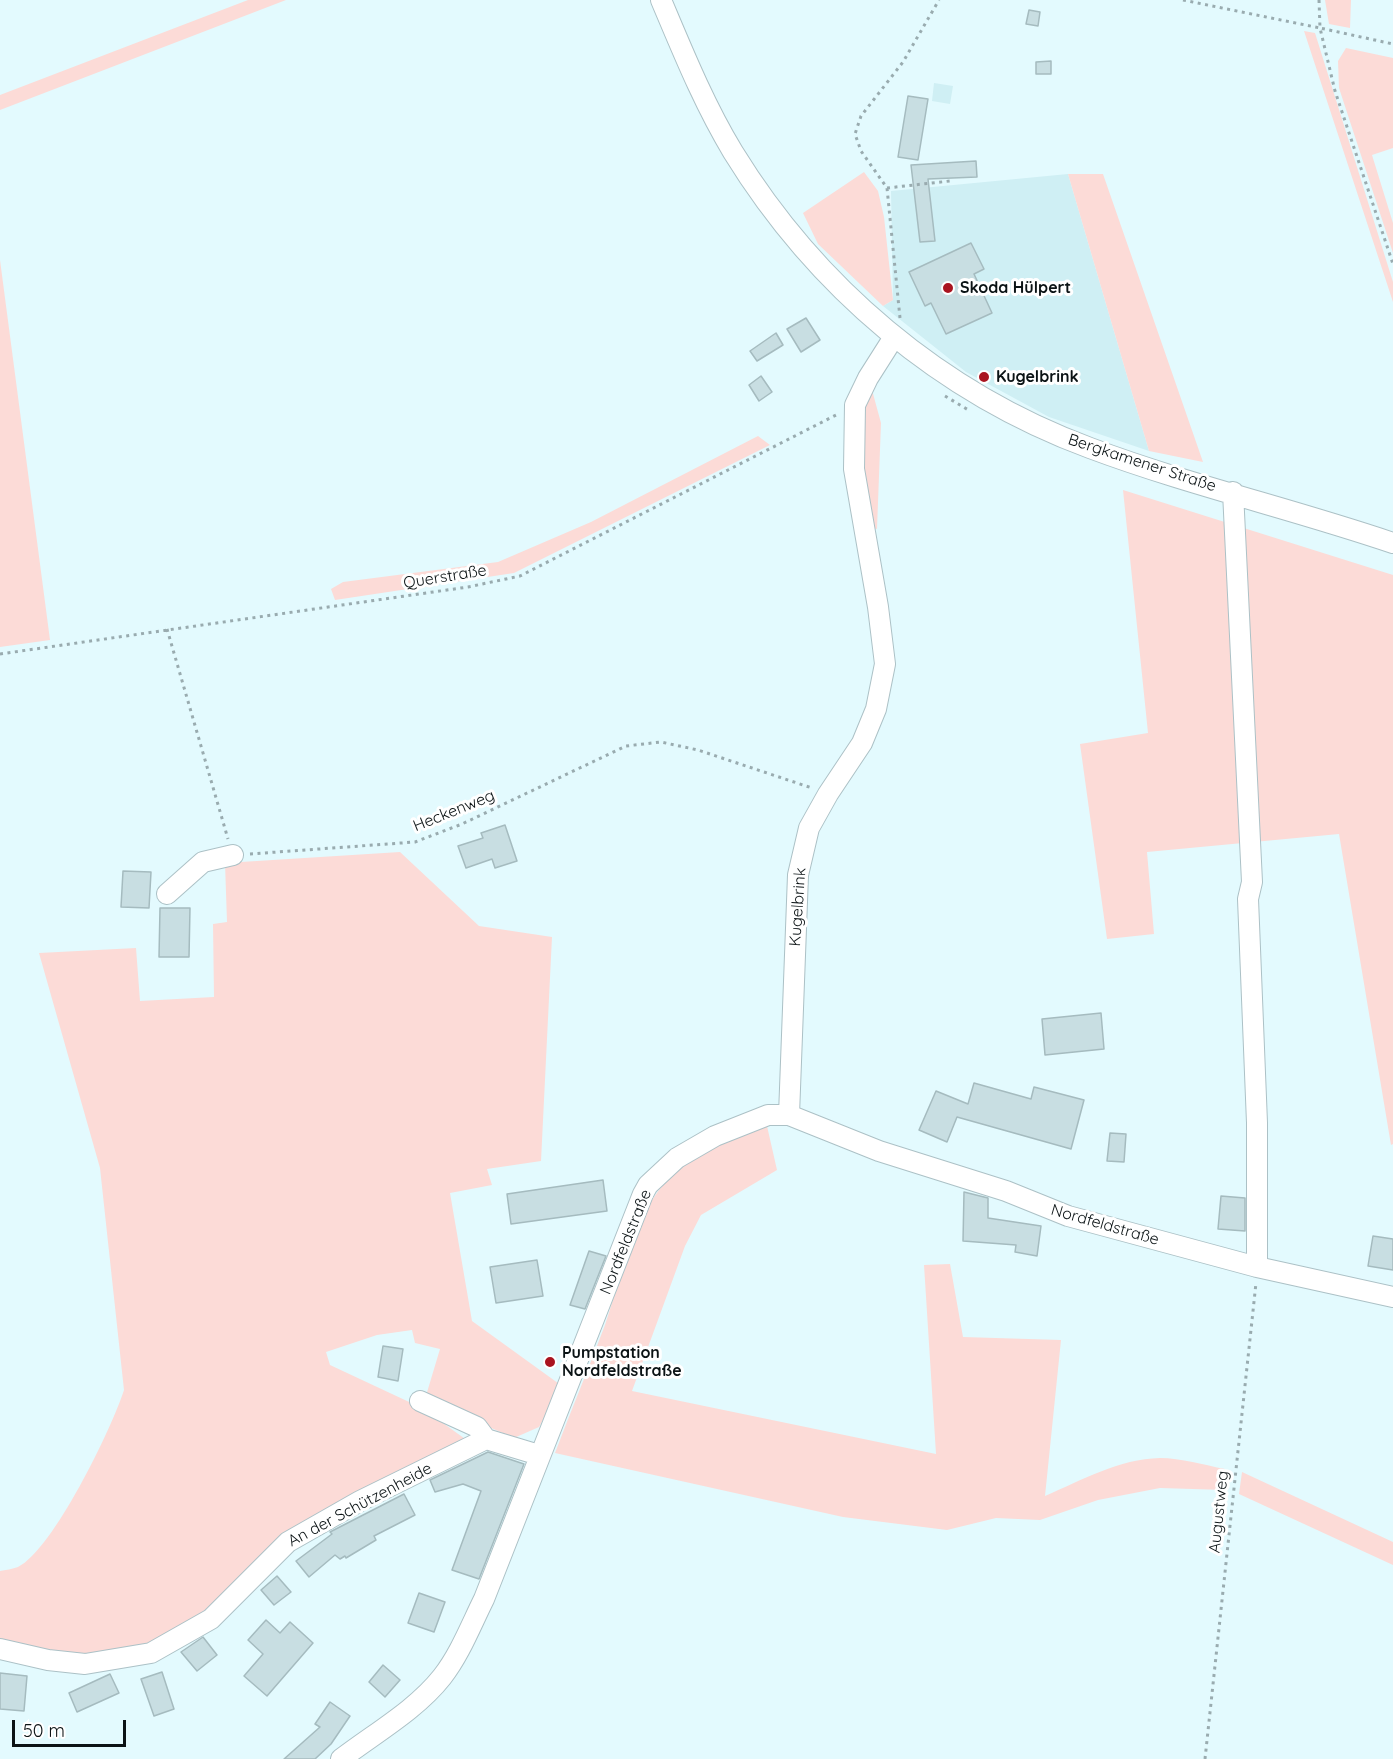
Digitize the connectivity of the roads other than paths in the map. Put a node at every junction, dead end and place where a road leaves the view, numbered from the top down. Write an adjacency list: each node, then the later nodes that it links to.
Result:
1 (662, 0): 2 (street, Bergkamener Straße)
2 (894, 337): 3 (street, Bergkamener Straße); 7 (street, Kugelbrink)
3 (1233, 492): 4 (street, Bergkamener Straße); 8 (street)
4 (1393, 543)
5 (233, 855): 6 (street)
6 (167, 894)
7 (789, 1115): 8 (street, Nordfeldstraße); 12 (street, Nordfeldstraße)
8 (1257, 1267): 9 (street, Nordfeldstraße)
9 (1393, 1297)
10 (420, 1401): 11 (street)
11 (486, 1440): 12 (street); 13 (street, An der Schützenheide)
12 (539, 1455): 14 (street, Nordfeldstraße)
13 (0, 1649)
14 (341, 1759)

